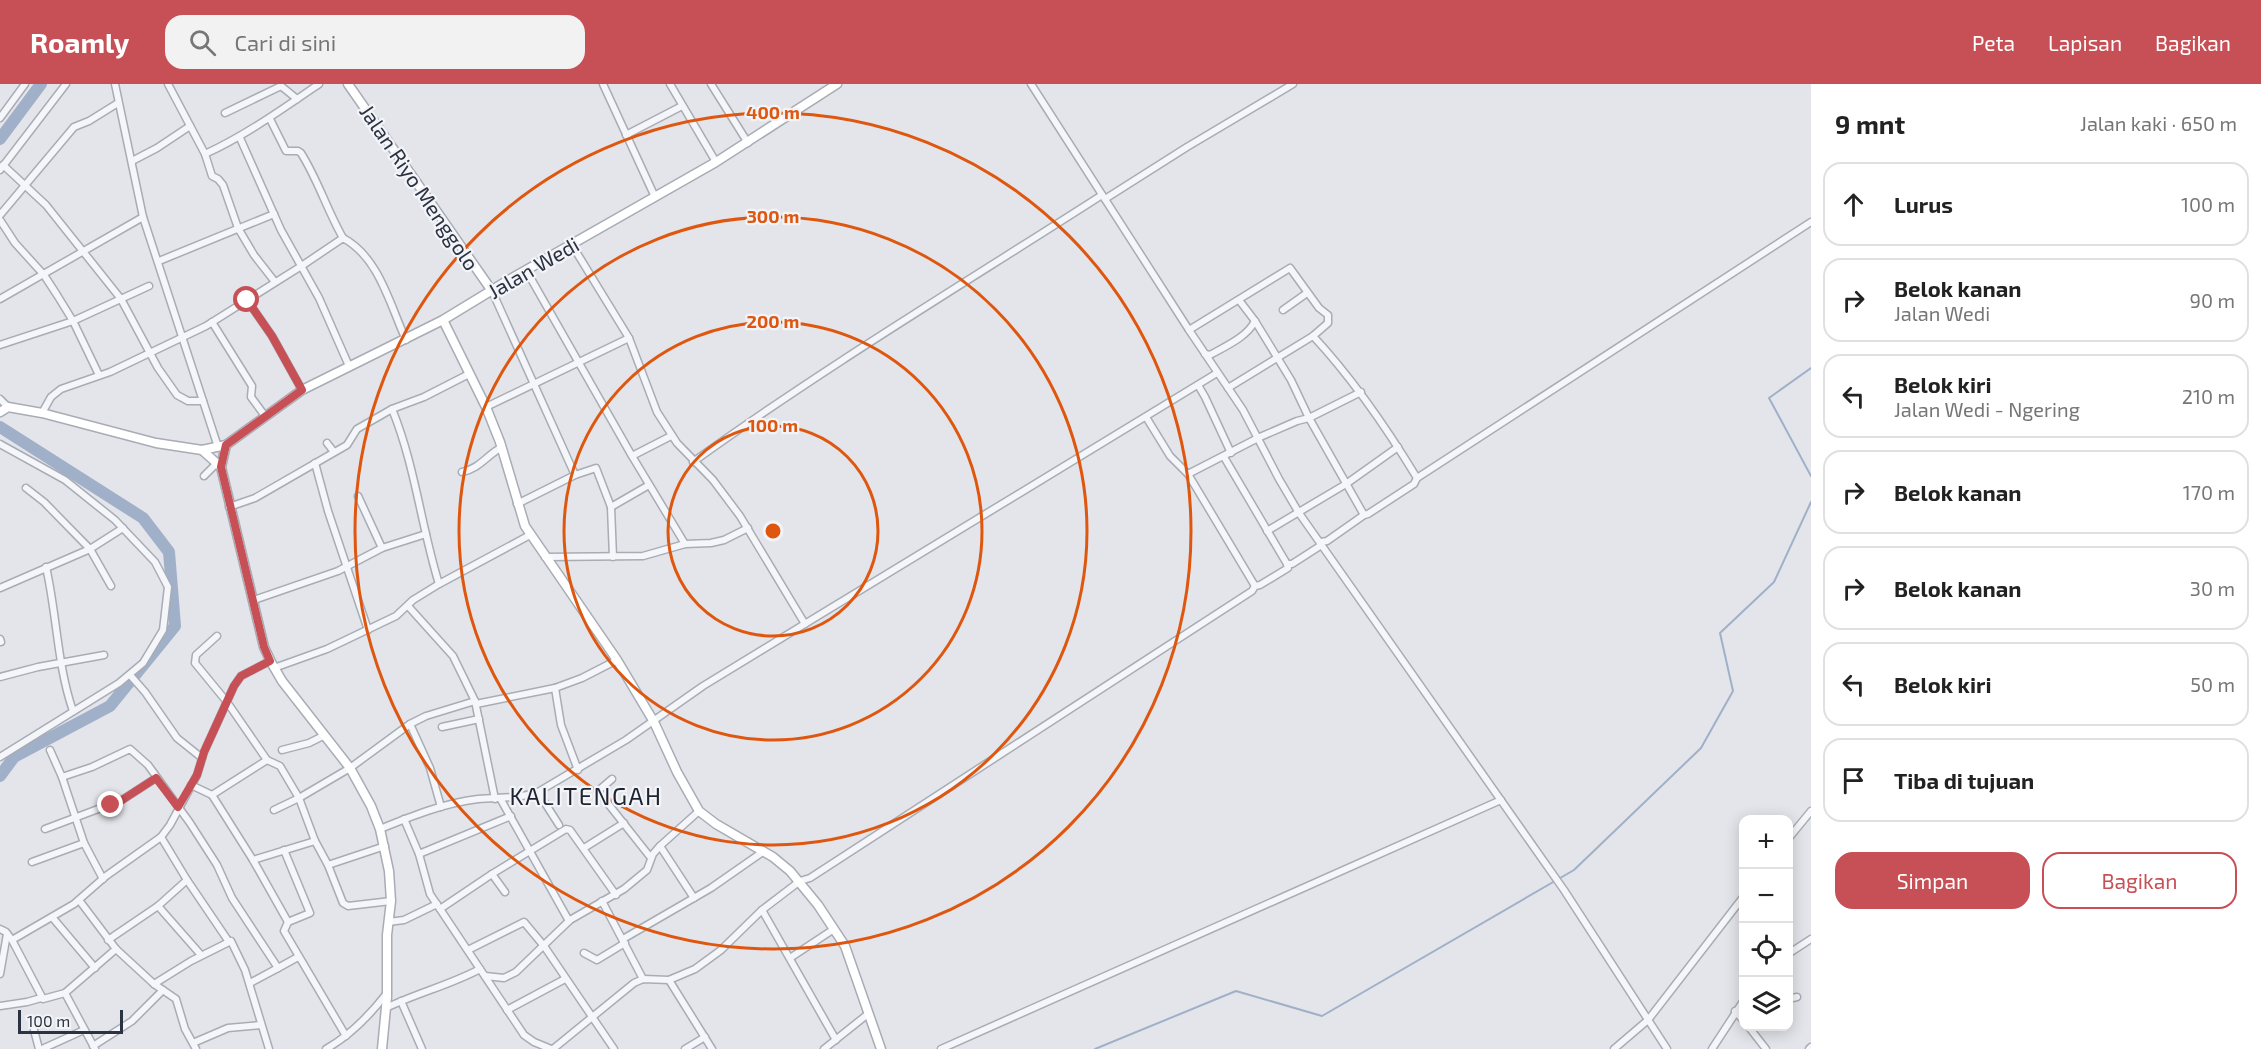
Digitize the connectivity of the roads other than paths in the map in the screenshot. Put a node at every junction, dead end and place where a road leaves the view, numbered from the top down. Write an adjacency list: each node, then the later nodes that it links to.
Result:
1 (25, 84): 17 (street)
2 (66, 84): 26 (street)
3 (116, 84): 14 (street)
4 (168, 84): 19 (street)
5 (319, 84): 13 (street)
6 (348, 84): 45 (main road, Jalan Riyo Menggolo)
7 (603, 84): 20 (street)
8 (670, 84): 15 (street)
9 (711, 84): 22 (street)
10 (837, 84): 22 (main road, Jalan Wedi)
11 (1031, 84): 29 (street)
12 (1293, 84): 29 (street)
13 (297, 99): 16 (street); 18 (street)
14 (118, 103): 24 (street); 27 (street)
15 (682, 106): 20 (street); 25 (street)
16 (225, 113)
17 (0, 118)
18 (270, 119): 21 (street); 36 (street)
19 (190, 126): 23 (street); 24 (street)
20 (626, 135): 28 (street)
21 (240, 138): 23 (street); 30 (street)
22 (748, 143): 25 (main road, Jalan Wedi)
23 (205, 154): 35 (street)
24 (132, 161): 32 (street)
25 (716, 162): 28 (main road, Jalan Wedi)
26 (2, 167): 27 (street)
27 (25, 183): 31 (street); 38 (street)
28 (656, 197): 37 (main road, Jalan Wedi)
29 (1104, 197): 56 (street); 96 (street)
30 (274, 214): 35 (street); 40 (street)
31 (0, 215)
32 (143, 217): 38 (street); 39 (street)
33 (0, 220): 42 (street)
34 (1811, 222): 103 (street)
35 (238, 228): 39 (street); 43 (street)
36 (343, 238): 40 (street); 60 (street)
37 (572, 245): 41 (main road, Jalan Wedi); 59 (street)
38 (84, 252): 42 (street); 48 (street)
39 (159, 261): 58 (street)
40 (303, 266): 43 (street); 66 (street)
41 (526, 270): 45 (main road, Jalan Wedi); 65 (street)
42 (44, 275): 47 (street); 53 (street)
43 (275, 282): 49 (street)
44 (149, 286): 48 (street)
45 (492, 291): 52 (main road, Jalan Wedi); 70 (street)
46 (1307, 293): 50 (street); 51 (street); 57 (street)
47 (0, 299)
48 (121, 299): 53 (street); 62 (street)
49 (247, 300): 55 (street); 73 (street)
50 (1239, 300): 54 (street); 56 (street)
51 (1283, 310)
52 (443, 320): 60 (main road, Jalan Wedi); 68 (main road)
53 (73, 321): 61 (street); 69 (street)
54 (1255, 321): 63 (street); 64 (street)
55 (212, 322): 58 (street); 81 (street)
56 (1189, 330): 63 (street)
57 (1313, 336): 64 (street); 74 (street)
58 (182, 338): 62 (street); 76 (street)
59 (629, 338): 65 (street); 84 (street)
60 (406, 340): 66 (main road, Jalan Wedi)
61 (0, 345)
62 (150, 353): 69 (street); 76 (street)
63 (1205, 354): 67 (street)
64 (1278, 358): 72 (street); 83 (street)
65 (579, 362): 70 (street); 94 (street)
66 (349, 366): 73 (main road, Jalan Wedi)
67 (1217, 373): 71 (street); 72 (street)
68 (469, 374): 77 (main road); 79 (street)
69 (99, 375): 80 (street)
70 (533, 384): 77 (street); 101 (street)
71 (1198, 385): 82 (street); 93 (street)
72 (1228, 388): 85 (street)
73 (302, 390): 81 (main road, Jalan Wedi)
74 (1361, 392): 83 (street); 90 (street)
75 (0, 399): 78 (street)
76 (203, 401): 88 (street)
77 (486, 407): 89 (main road)
78 (4, 409): 80 (main road)
79 (392, 409): 92 (street); 116 (street)
80 (42, 413): 91 (main road)
81 (265, 416): 88 (main road, Jalan Wedi)
82 (1146, 417): 100 (street); 133 (street)
83 (1309, 418): 85 (street); 104 (street)
84 (671, 436): 94 (street); 96 (street)
85 (1257, 439): 93 (street); 111 (street)
86 (327, 443): 92 (street)
87 (0, 444): 113 (street)
88 (222, 446): 91 (main road); 98 (main road)
89 (502, 447): 99 (street); 108 (main road)
90 (1398, 447): 103 (street); 104 (street)
91 (202, 450): 98 (main road)
92 (334, 452): 97 (street)
93 (1231, 453): 95 (street)
94 (632, 456): 105 (street)
95 (1224, 457): 100 (street); 115 (street)
96 (693, 462): 114 (street)
97 (315, 464): 109 (street); 126 (street)
98 (219, 465): 102 (street); 109 (main road)
99 (462, 472)
100 (1188, 474): 129 (street)
101 (575, 475): 108 (street); 110 (street)
102 (204, 476)
103 (1417, 478): 112 (street)
104 (1347, 484): 111 (street); 112 (street)
105 (649, 485): 110 (street); 119 (street)
106 (26, 488): 121 (street)
107 (358, 496): 120 (street)
108 (517, 504): 117 (main road)
109 (229, 507): 131 (main road)
110 (612, 507): 123 (street)
111 (1299, 513): 115 (street); 118 (street)
112 (1364, 514): 118 (street)
113 (123, 528): 121 (street); 141 (street)
114 (748, 528): 119 (street); 133 (street)
115 (1267, 531): 124 (street)
116 (426, 534): 120 (street); 127 (street)
117 (530, 535): 122 (main road); 127 (street)
118 (1321, 542): 124 (street); 166 (street)
119 (685, 544): 123 (street)
120 (382, 548): 126 (street)
121 (90, 549): 125 (street); 128 (street)
122 (546, 557): 123 (street); 137 (main road)
123 (613, 557)
124 (1287, 564): 129 (street)
125 (46, 567): 130 (street); 138 (street)
126 (347, 567): 131 (street); 134 (street)
127 (439, 584): 132 (street)
128 (111, 586)
129 (1255, 586): 197 (street)
130 (0, 588)
131 (254, 600): 139 (main road)
132 (408, 606): 134 (street); 144 (street)
133 (805, 624): 147 (street)
134 (368, 630): 139 (street)
135 (217, 636): 143 (street)
136 (104, 655): 138 (street)
137 (617, 660): 142 (street); 147 (main road)
138 (61, 662): 140 (street); 145 (street)
139 (272, 664): 143 (street); 150 (main road)
140 (0, 677)
141 (133, 678): 145 (street); 154 (street)
142 (555, 688): 144 (street); 157 (street)
143 (227, 702): 154 (street); 155 (street)
144 (475, 702): 146 (street); 148 (street)
145 (73, 711): 153 (street)
146 (479, 719): 149 (street); 165 (street)
147 (654, 722): 157 (street); 170 (main road)
148 (410, 724): 156 (street); 168 (street)
149 (442, 727)
150 (325, 735): 152 (street); 156 (main road)
151 (50, 750): 158 (street)
152 (282, 750)
153 (0, 758)
154 (202, 758): 161 (street)
155 (267, 760): 163 (street); 164 (street)
156 (350, 768): 164 (street); 178 (main road)
157 (578, 770): 162 (street)
158 (62, 777): 159 (street); 173 (street)
159 (156, 778): 167 (street); 173 (street)
160 (612, 779): 175 (street)
161 (191, 785): 163 (street); 167 (street)
162 (538, 792): 165 (street); 176 (street)
163 (212, 795): 191 (street)
164 (299, 798): 169 (street); 181 (street)
165 (498, 799): 168 (street); 172 (street)
166 (1501, 800): 252 (street); 273 (street)
167 (178, 807): 180 (street); 229 (street)
168 (441, 807): 174 (street)
169 (274, 810)
170 (699, 811): 184 (street); 188 (main road)
171 (1811, 811): 179 (street)
172 (511, 816): 187 (street); 189 (street)
173 (76, 819): 177 (street); 182 (street)
174 (404, 819): 178 (street); 189 (street)
175 (624, 823): 185 (street); 190 (street)
176 (559, 825)
177 (45, 829)
178 (380, 829): 183 (main road)
179 (1793, 833)
180 (161, 837): 195 (street); 196 (street)
181 (315, 842): 186 (street); 193 (street)
182 (84, 843): 192 (street); 195 (street)
183 (385, 846): 193 (street); 203 (main road)
184 (660, 846): 190 (street); 200 (street)
185 (584, 848): 187 (street); 199 (street)
186 (284, 850): 191 (street); 210 (street)
187 (530, 850): 194 (street); 209 (street)
188 (764, 851): 197 (main road); 200 (street)
189 (419, 854): 206 (street)
190 (651, 858): 199 (street)
191 (253, 860): 210 (street)
192 (32, 862)
193 (328, 865): 203 (street)
194 (492, 874): 198 (street); 206 (street)
195 (103, 879): 201 (street)
196 (187, 880): 205 (street); 219 (street)
197 (800, 881): 207 (street); 213 (main road)
198 (505, 892)
199 (616, 895): 204 (street)
200 (694, 898): 218 (street)
201 (80, 900): 208 (street); 217 (street)
202 (1739, 901): 252 (street)
203 (391, 902): 211 (main road)
204 (602, 902): 209 (street); 218 (street)
205 (158, 906): 217 (street); 225 (street)
206 (439, 907): 211 (street); 222 (street)
207 (762, 910): 227 (street); 235 (street)
208 (52, 917): 216 (street); 228 (street)
209 (569, 921): 220 (street)
210 (288, 922): 226 (street)
211 (388, 922): 243 (main road)
212 (0, 929): 214 (street)
213 (834, 929): 227 (street); 249 (main road)
214 (7, 934): 216 (street); 231 (street)
215 (1811, 939): 223 (street)
216 (12, 940): 241 (street)
217 (108, 940): 221 (street)
218 (624, 941): 224 (street); 234 (street)
219 (229, 942): 225 (street); 236 (street)
220 (544, 946): 222 (street); 232 (street); 233 (street)
221 (116, 949): 228 (street); 237 (street)
222 (468, 950): 230 (street)
223 (1793, 951)
224 (584, 953)
225 (201, 955): 237 (street)
226 (298, 957): 229 (street); 257 (street)
227 (790, 958): 259 (street)
228 (95, 968): 239 (street)
229 (278, 968): 236 (street)
230 (480, 969): 232 (street); 244 (street)
231 (0, 974)
232 (485, 976): 247 (street)
233 (565, 979): 247 (street); 251 (street)
234 (643, 979): 235 (street); 251 (street)
235 (669, 980): 258 (street)
236 (250, 983): 253 (street)
237 (154, 984): 238 (street)
238 (163, 990): 260 (street); 261 (street)
239 (65, 993): 241 (street); 255 (street)
240 (1797, 997): 242 (street)
241 (41, 998): 245 (street)
242 (1793, 998)
243 (387, 1000): 244 (street); 257 (street); 265 (main road)
244 (401, 1001): 266 (street)
245 (0, 1006)
246 (1739, 1006): 248 (street)
247 (507, 1010): 267 (street)
248 (1736, 1011): 250 (street); 276 (street)
249 (867, 1014): 259 (street); 272 (main road)
250 (1739, 1015)
251 (592, 1017): 267 (street); 268 (street)
252 (1648, 1020): 274 (street); 275 (street)
253 (261, 1025): 260 (street); 263 (street)
254 (34, 1030): 262 (street)
255 (84, 1030): 261 (street); 262 (street)
256 (1752, 1031): 277 (street)
257 (346, 1036): 264 (street)
258 (705, 1037): 269 (street); 270 (street)
259 (836, 1040): 271 (street)
260 (193, 1047)
261 (94, 1048)
262 (40, 1049)
263 (269, 1049)
264 (326, 1049)
265 (382, 1049)
266 (422, 1049)
267 (552, 1049)
268 (614, 1049)
269 (685, 1049)
270 (712, 1049)
271 (824, 1049)
272 (881, 1049)
273 (941, 1049)
274 (1614, 1049)
275 (1667, 1049)
276 (1712, 1049)
277 (1766, 1049)

